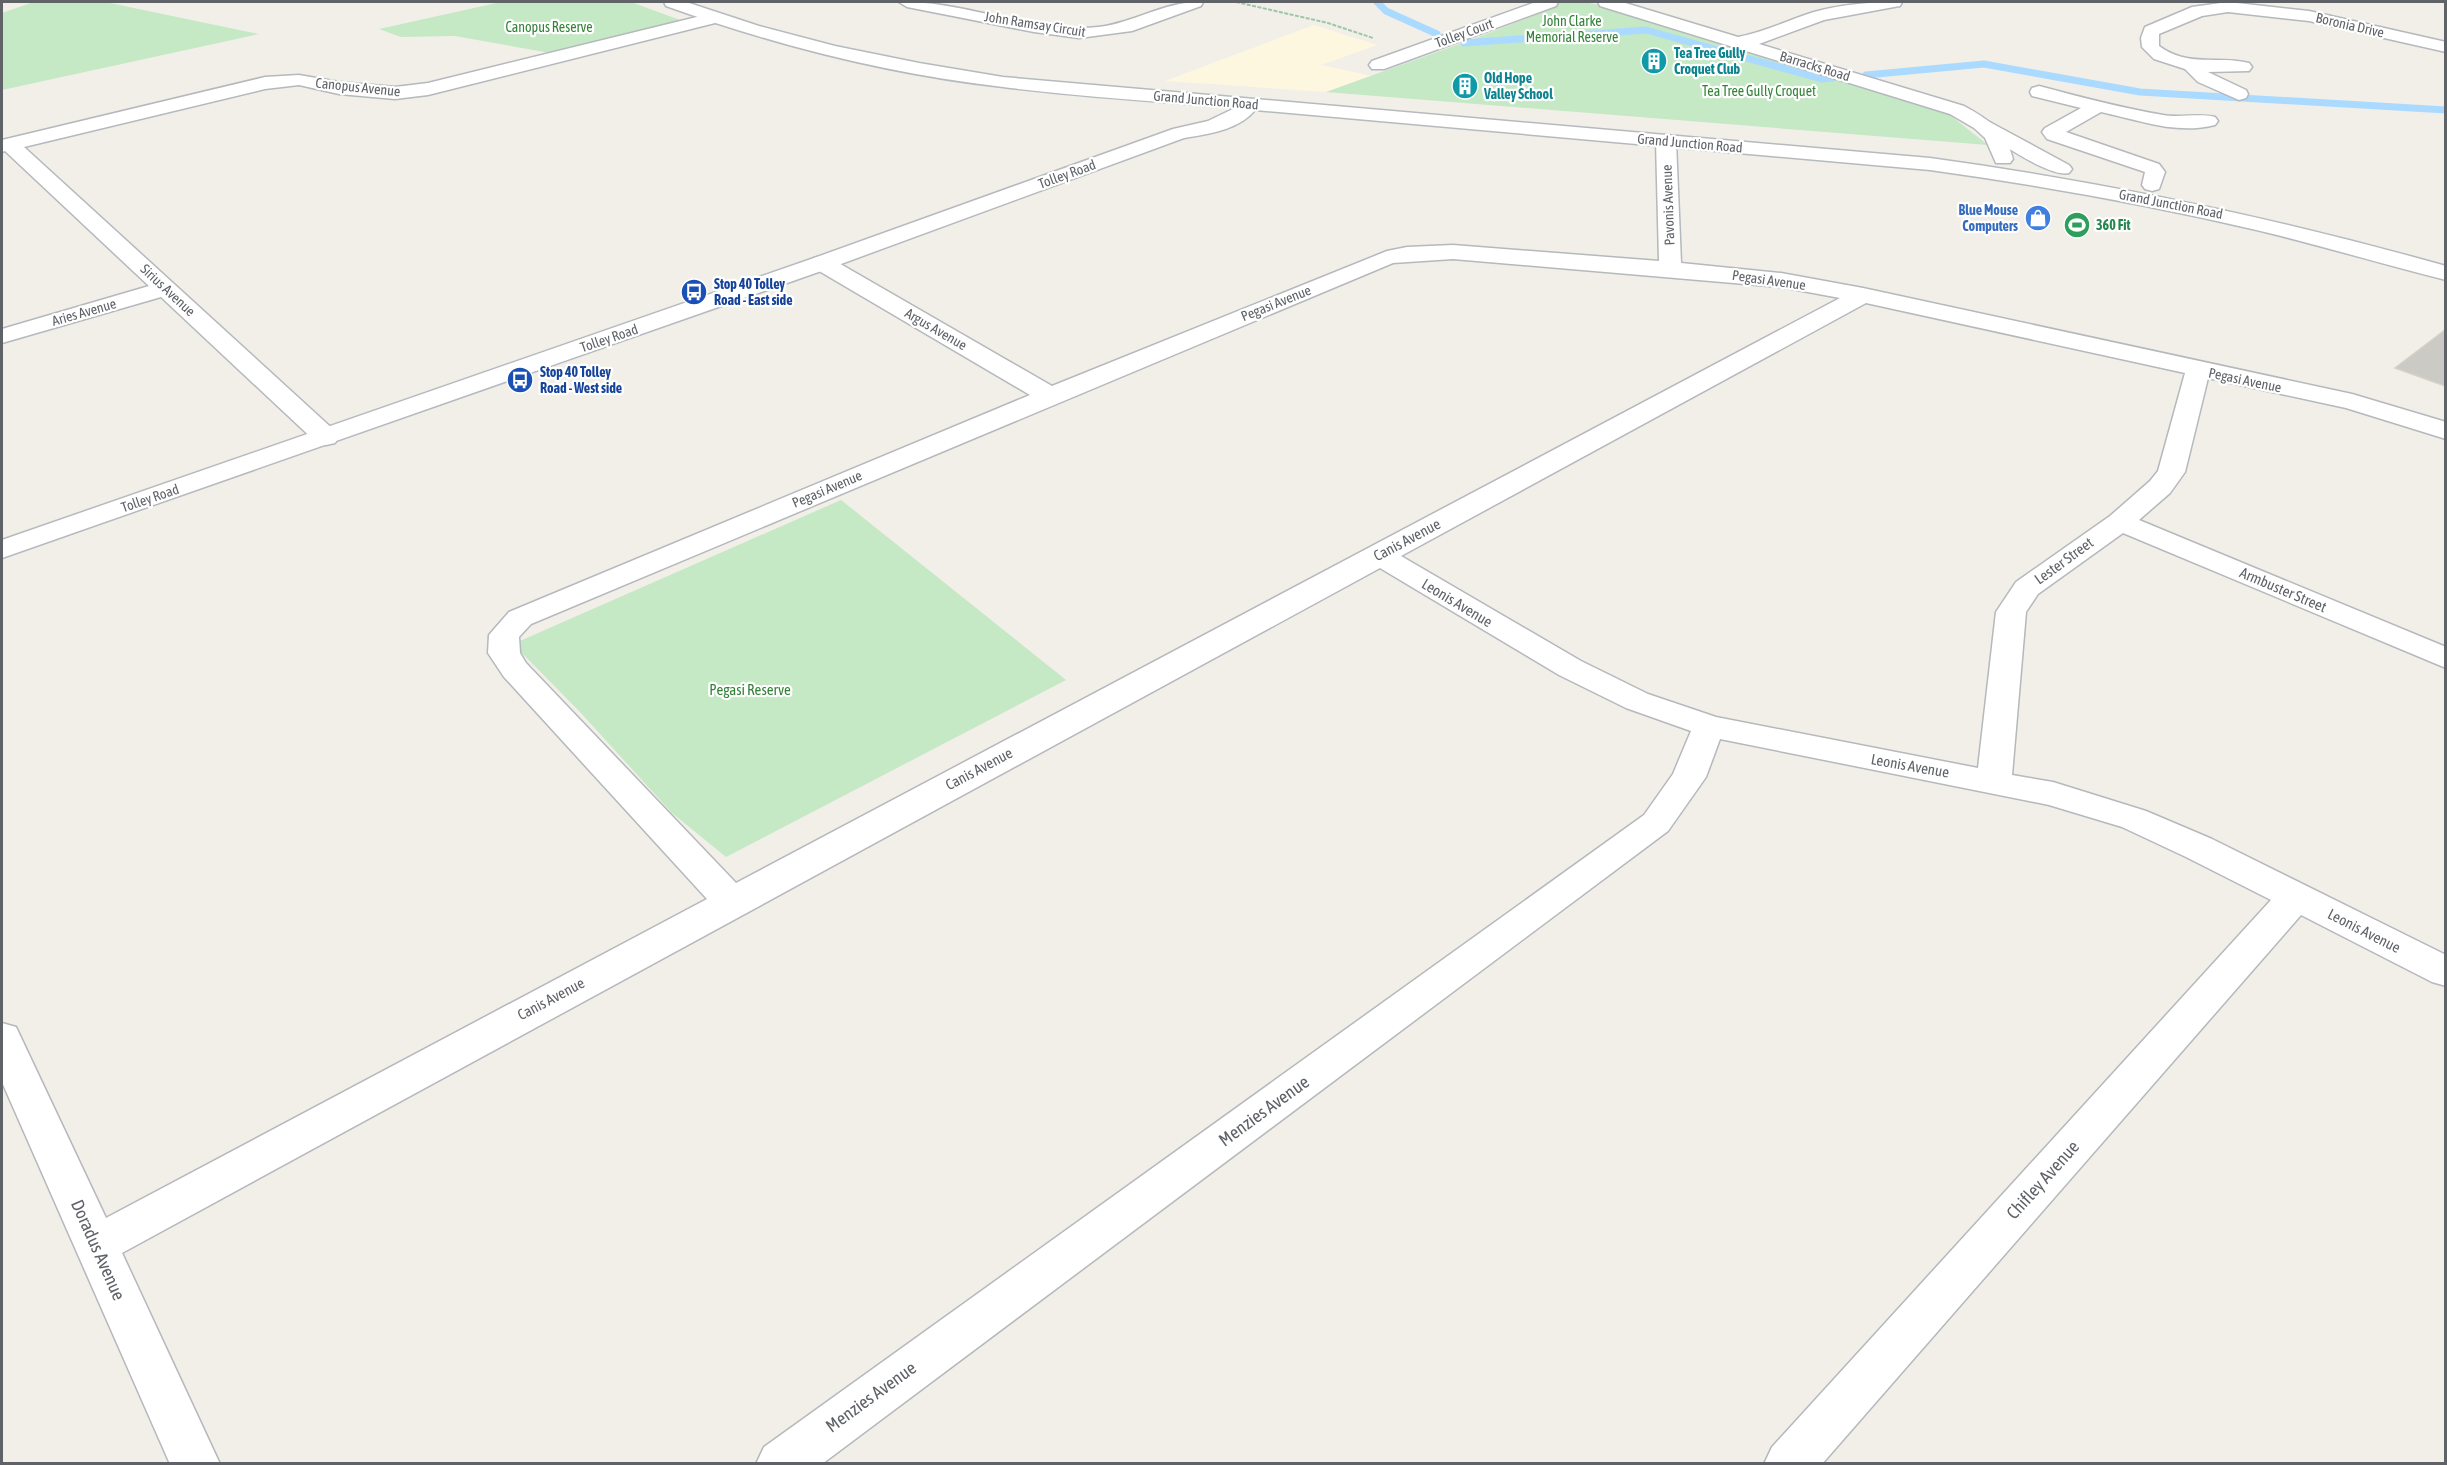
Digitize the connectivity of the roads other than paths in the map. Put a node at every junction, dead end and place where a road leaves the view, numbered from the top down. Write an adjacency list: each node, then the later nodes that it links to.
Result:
1 (672, 2): 7 (street, Grand Junction Road)
2 (907, 2): 3 (street, John Ramsay Circuit)
3 (1195, 2)
4 (1550, 2): 10 (street, Tolley Court)
5 (1605, 2): 8 (street, Barracks Road)
6 (1894, 2): 8 (street)
7 (713, 18): 13 (street, Grand Junction Road); 24 (street, Canopus Avenue)
8 (1740, 42): 21 (street, Barracks Road)
9 (2445, 46): 11 (street, Boronia Drive)
10 (1378, 65)
11 (2192, 65): 12 (street); 15 (street)
12 (2243, 67)
13 (925, 69): 16 (street, Grand Junction Road); 17 (street, Grand Junction Road)
14 (2039, 92): 18 (street)
15 (2239, 94)
16 (1177, 98): 17 (street, Grand Junction Road); 19 (street)
17 (1243, 105): 19 (street, Tolley Road); 22 (street, Tolley Road); 23 (street, Grand Junction Road); 23 (street, Grand Junction Road)
18 (2097, 107): 20 (street); 27 (street)
19 (1207, 118): 22 (street, Tolley Road)
20 (2208, 122)
21 (1984, 125): 25 (street, Barracks Road); 26 (street)
22 (1180, 133): 29 (street, Tolley Road)
23 (1665, 134): 25 (street, Grand Junction Road); 30 (street, Pavonis Avenue)
24 (5, 145): 32 (street, Sirius Avenue)
25 (2002, 166): 26 (street, Grand Junction Road); 31 (street, Grand Junction Road)
26 (2062, 169): 27 (street, Grand Junction Road)
27 (2152, 185): 28 (street, Grand Junction Road)
28 (2445, 256)
29 (822, 263): 36 (street, Argus Avenue); 38 (street, Tolley Road)
30 (1670, 269): 33 (street, Pegasi Avenue); 36 (street, Pegasi Avenue)
31 (2445, 273)
32 (166, 288): 34 (street, Aries Avenue); 38 (street, Sirius Avenue)
33 (1863, 295): 35 (street, Pegasi Avenue); 41 (street, Canis Avenue)
34 (2, 336)
35 (2198, 370): 37 (street, Pegasi Avenue); 39 (street, Lester Street)
36 (1050, 396): 46 (street, Pegasi Avenue)
37 (2445, 431)
38 (326, 437): 40 (street, Tolley Road)
39 (2120, 522): 42 (street, Armbuster Street); 44 (street, Lester Street)
40 (2, 549)
41 (1379, 555): 43 (street, Leonis Avenue); 46 (street, Canis Avenue)
42 (2445, 659)
43 (1709, 726): 44 (street, Leonis Avenue); 51 (street, Menzies Avenue)
44 (1994, 781): 45 (street, Leonis Avenue)
45 (2296, 896): 47 (street, Leonis Avenue); 52 (street, Chifley Avenue)
46 (732, 902): 49 (street, Canis Avenue)
47 (2445, 972)
48 (2, 1038): 49 (street, Doradus Avenue)
49 (96, 1245): 50 (street, Doradus Avenue)
50 (195, 1464)
51 (781, 1464)
52 (1789, 1464)

